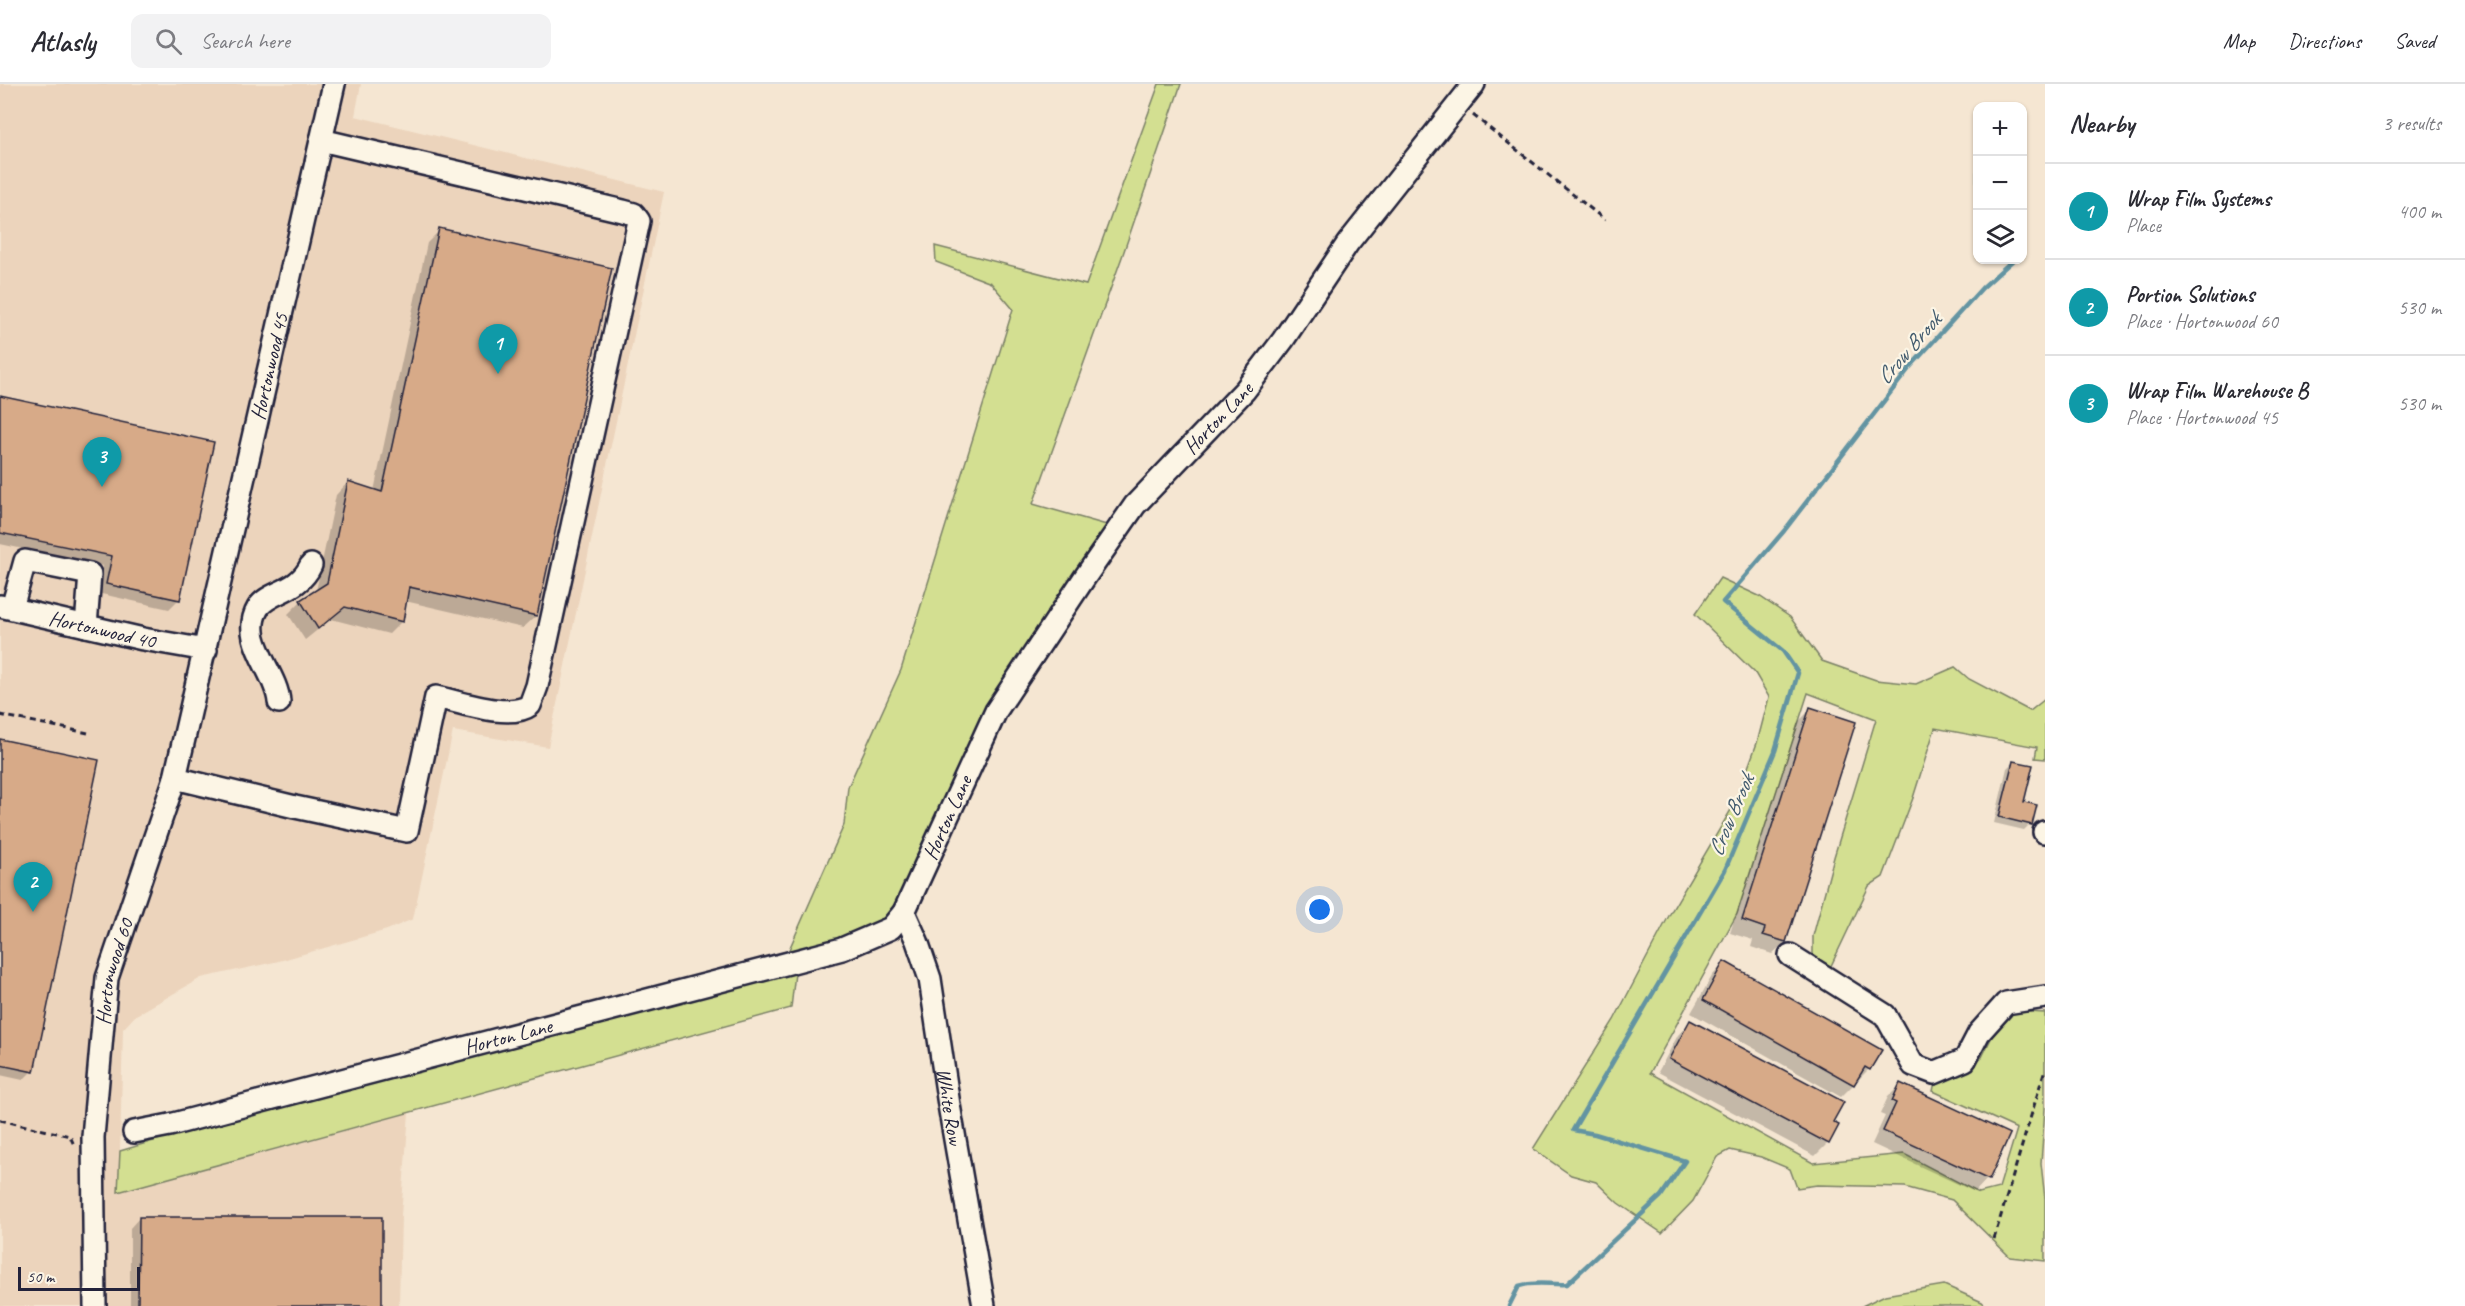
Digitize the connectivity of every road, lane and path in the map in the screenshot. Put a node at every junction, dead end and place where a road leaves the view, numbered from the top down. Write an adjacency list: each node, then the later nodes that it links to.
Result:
1 (334, 84): 4 (street, Hortonwood 45)
2 (1474, 84): 3 (street, Horton Lane)
3 (1459, 104): 5 (path); 14 (street, Horton Lane)
4 (321, 140): 9 (street, Hortonwood 45); 13 (street)
5 (1605, 220)
6 (311, 565): 10 (street)
7 (6, 607): 8 (street, Hortonwood 40); 8 (street)
8 (86, 626): 9 (street, Hortonwood 40)
9 (206, 650): 13 (street, Hortonwood 60)
10 (279, 702)
11 (0, 716): 12 (path)
12 (88, 733)
13 (175, 778): 20 (street, Hortonwood 60)
14 (904, 912): 19 (street, Horton Lane); 23 (street, White Row)
15 (1790, 955): 16 (street)
16 (2045, 997)
17 (2045, 1069): 21 (path)
18 (0, 1120): 20 (path)
19 (134, 1132)
20 (93, 1149): 22 (street, Hortonwood 60)
21 (1994, 1239)
22 (95, 1306)
23 (984, 1306)

